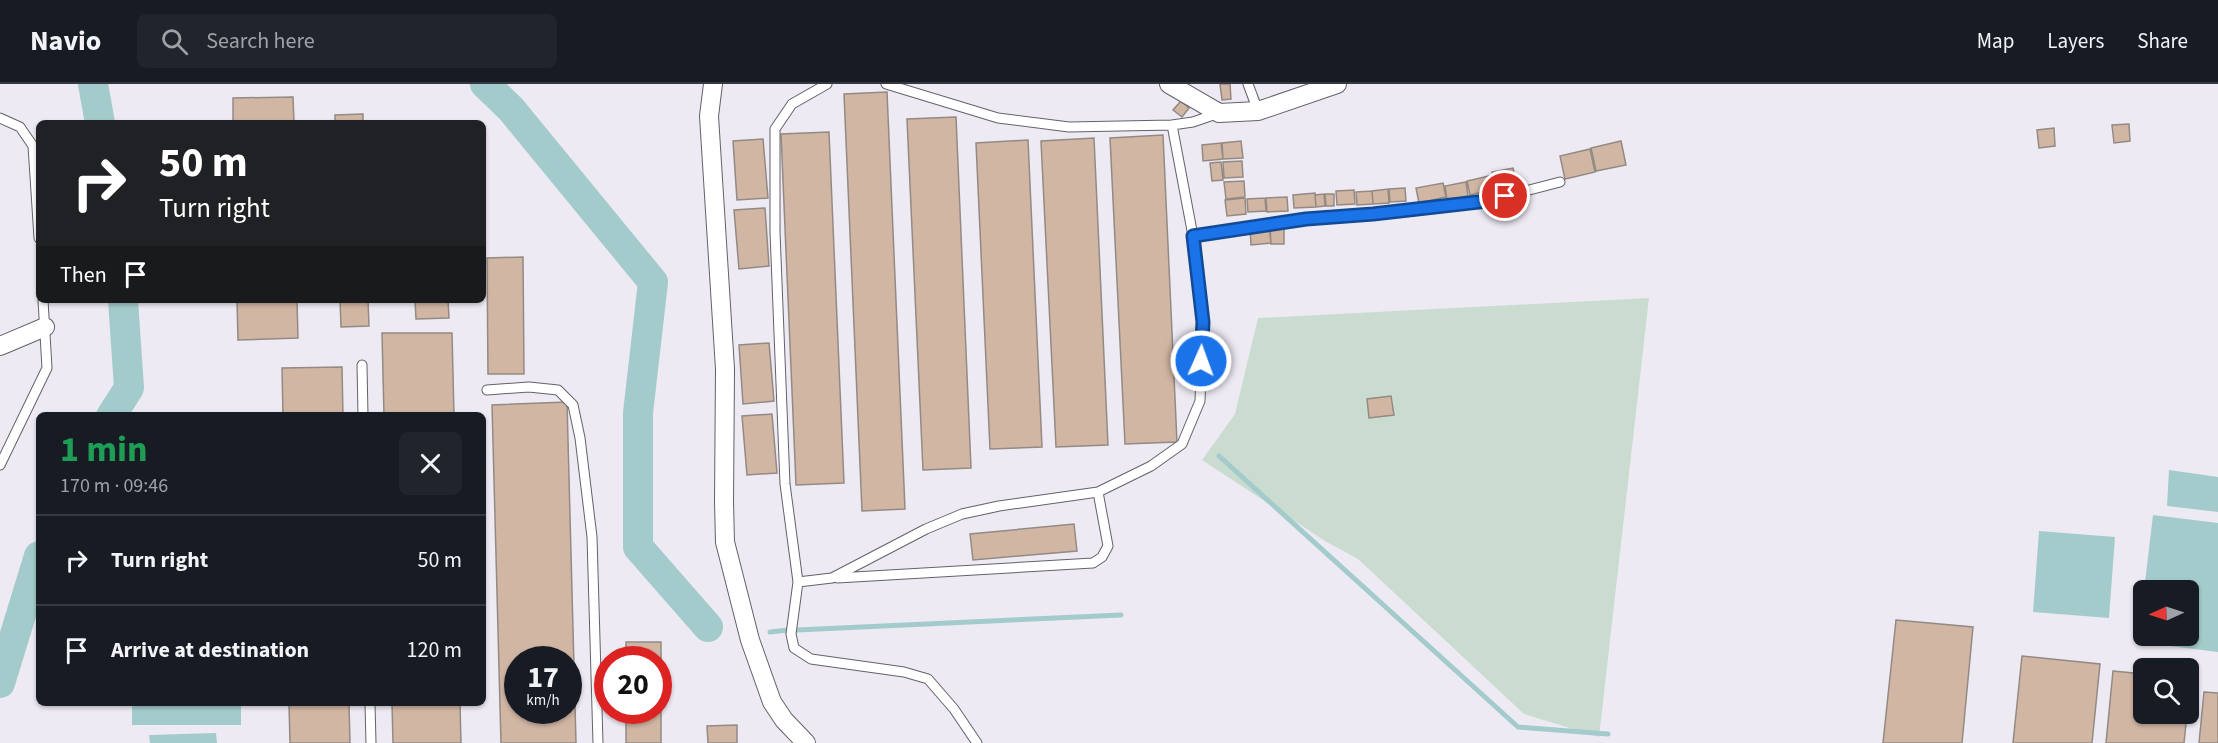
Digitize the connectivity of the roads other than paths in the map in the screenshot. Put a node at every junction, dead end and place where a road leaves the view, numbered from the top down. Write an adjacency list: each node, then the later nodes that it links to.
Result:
1 (713, 84): 27 (street)
2 (827, 84): 23 (lane)
3 (886, 84): 10 (lane)
4 (1248, 84): 7 (lane)
5 (1337, 84): 7 (street)
6 (1178, 87): 8 (street)
7 (1258, 111): 8 (street)
8 (1218, 113): 10 (lane)
9 (0, 118): 12 (lane)
10 (1172, 125): 13 (lane)
11 (1560, 183): 13 (lane)
12 (36, 192)
13 (1193, 236): 21 (lane)
14 (43, 303): 15 (lane)
15 (45, 327): 16 (street); 20 (lane)
16 (0, 346)
17 (362, 365): 19 (lane)
18 (487, 390): 26 (lane)
19 (363, 412)
20 (0, 465)
21 (1098, 492): 22 (lane); 22 (lane)
22 (832, 578): 23 (lane)
23 (798, 582): 28 (lane)
24 (370, 706): 25 (lane)
25 (371, 743)
26 (598, 743)
27 (806, 743)
28 (977, 743)

